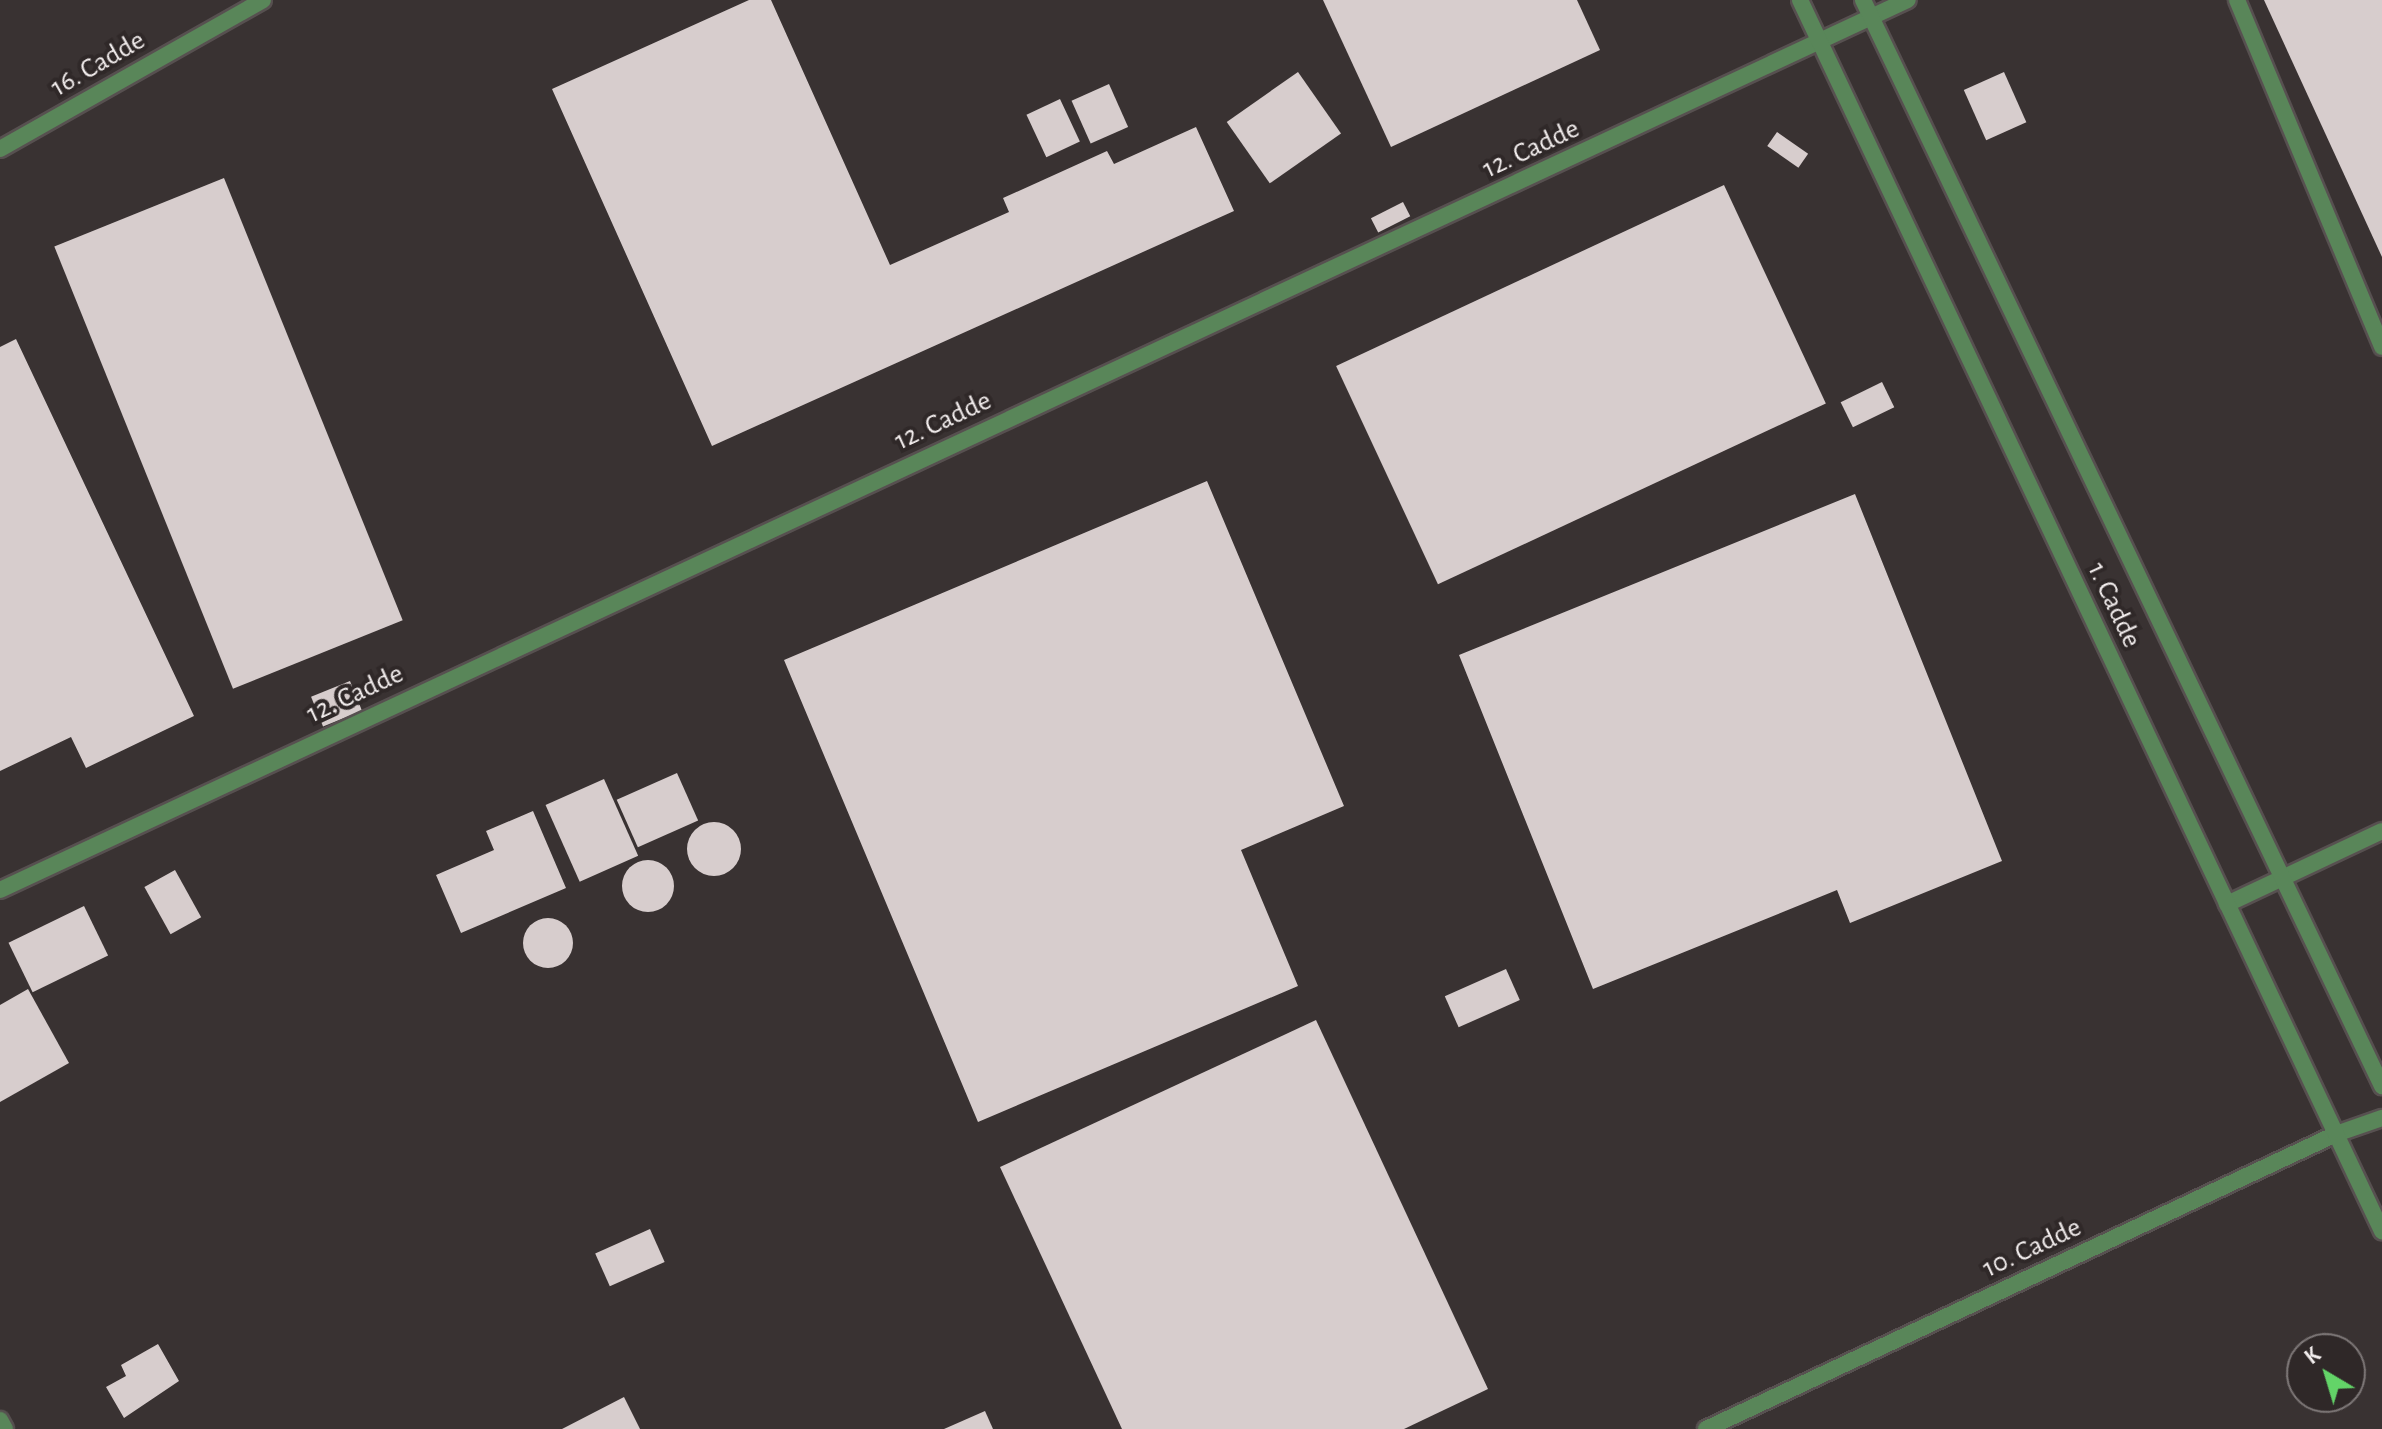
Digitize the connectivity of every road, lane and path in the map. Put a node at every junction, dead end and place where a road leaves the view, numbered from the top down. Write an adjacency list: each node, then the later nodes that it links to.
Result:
1 (263, 0): 8 (street, 16. Cadde)
2 (1800, 0): 7 (street, 1. Cadde)
3 (1863, 0): 6 (street)
4 (1908, 0): 6 (street, 12. Cadde)
5 (2237, 0): 9 (street)
6 (1872, 18): 7 (street, 12. Cadde); 11 (street)
7 (1820, 42): 12 (street, 12. Cadde); 13 (street, 1. Cadde)
8 (0, 149)
9 (2382, 347)
10 (2382, 831): 11 (street)
11 (2282, 876): 13 (street); 14 (street)
12 (0, 890)
13 (2227, 904): 16 (street, 1. Cadde)
14 (2382, 1086)
15 (2382, 1118): 16 (street, 10. Cadde)
16 (2336, 1134): 17 (street, 1. Cadde); 20 (street, 10. Cadde)
17 (2382, 1231)
18 (0, 1420): 19 (street)
19 (5, 1429)
20 (1706, 1429)

